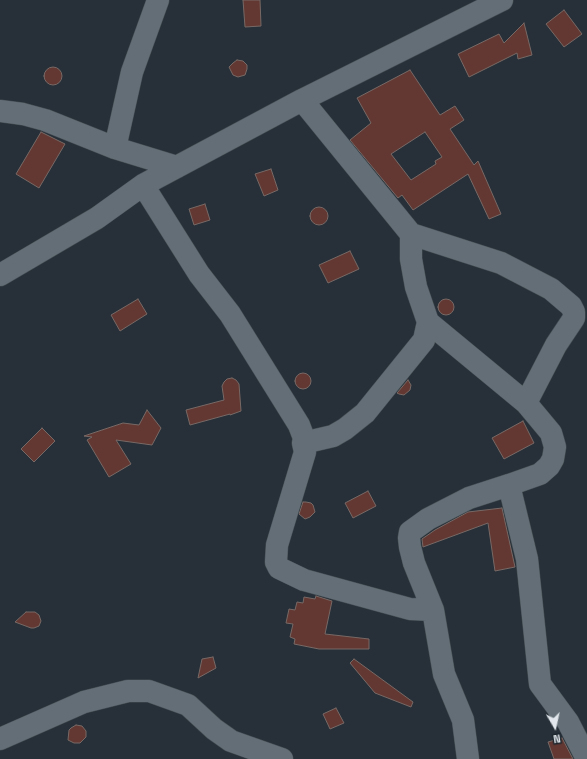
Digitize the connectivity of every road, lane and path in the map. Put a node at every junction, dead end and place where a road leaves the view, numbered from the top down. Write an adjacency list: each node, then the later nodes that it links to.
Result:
1 (158, 0): 5 (street)
2 (502, 0): 3 (street)
3 (302, 100): 6 (street); 8 (street)
4 (0, 111): 5 (street)
5 (115, 148): 6 (street)
6 (177, 167): 7 (street)
7 (143, 185): 9 (street); 12 (street)
8 (411, 234): 10 (street); 11 (street)
9 (0, 275)
10 (428, 322): 11 (street); 12 (street)
11 (526, 403): 13 (street)
12 (303, 443): 14 (street)
13 (509, 485): 14 (street); 18 (street)
14 (433, 610): 17 (street)
15 (0, 739): 16 (street)
16 (282, 759)
17 (468, 759)
18 (587, 759)

